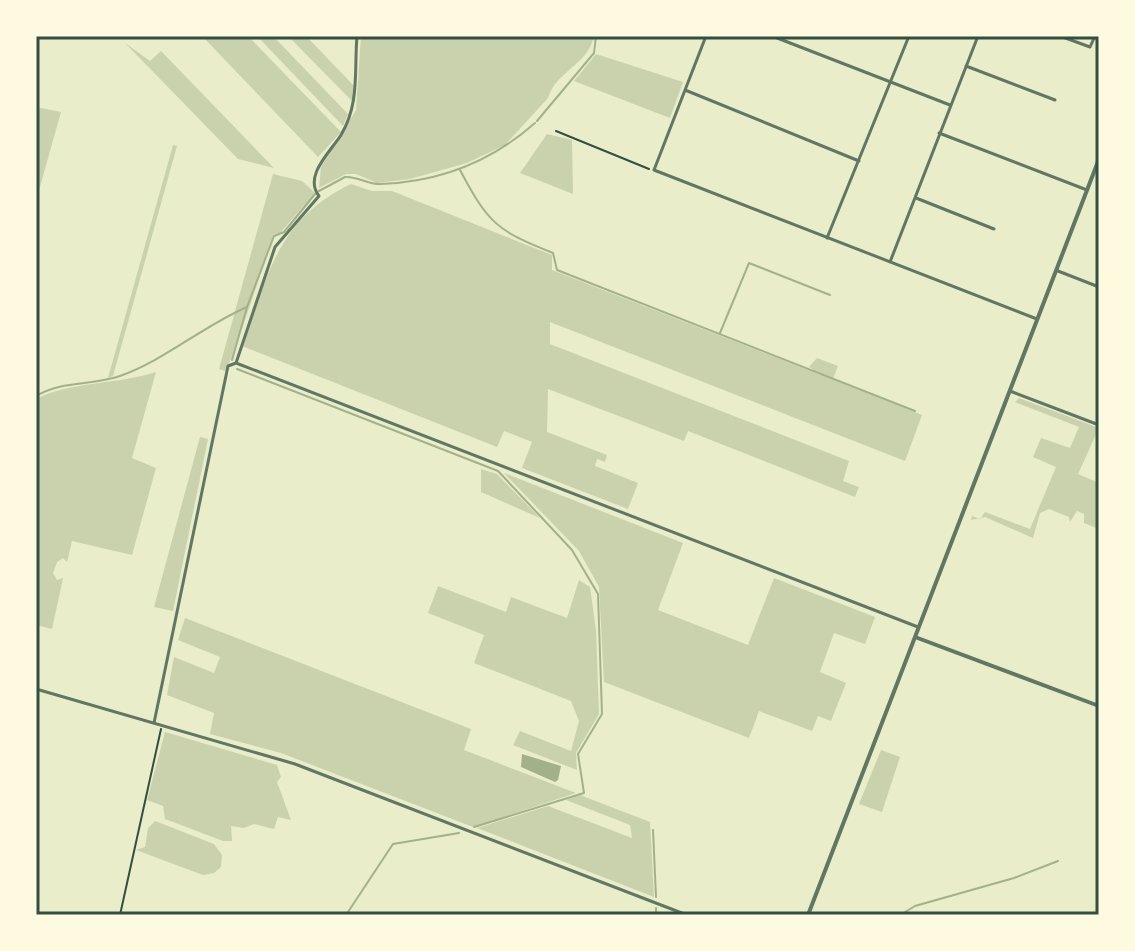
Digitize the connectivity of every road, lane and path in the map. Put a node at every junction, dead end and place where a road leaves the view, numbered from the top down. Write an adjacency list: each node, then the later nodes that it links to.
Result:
1 (357, 36): 26 (street)
2 (706, 36): 10 (street)
3 (772, 36): 9 (street)
4 (909, 36): 9 (street)
5 (978, 36): 8 (street)
6 (1060, 36): 7 (street)
7 (1095, 36)
8 (966, 66): 11 (street); 12 (street)
9 (891, 83): 12 (street); 16 (street)
10 (685, 90): 16 (street); 17 (street)
11 (1055, 100)
12 (950, 105): 14 (street)
13 (556, 131): 17 (path)
14 (939, 133): 18 (street); 19 (street)
15 (1099, 159): 18 (street)
16 (859, 161): 21 (street)
17 (654, 170): 21 (street)
18 (1087, 190): 23 (street)
19 (915, 198): 20 (street); 22 (street)
20 (994, 229)
21 (827, 238): 22 (street)
22 (890, 262): 25 (street)
23 (1056, 271): 24 (street); 25 (street)
24 (1099, 287)
25 (1037, 319): 27 (street)
26 (236, 363): 29 (street); 33 (street)
27 (1010, 391): 28 (street); 29 (street)
28 (1099, 425)
29 (918, 627): 30 (street)
30 (915, 637): 32 (street); 37 (street)
31 (36, 689): 33 (street)
32 (1099, 706)
33 (154, 723): 34 (street)
34 (162, 725): 35 (path); 36 (street)
35 (120, 915)
36 (687, 915)
37 (808, 915)

